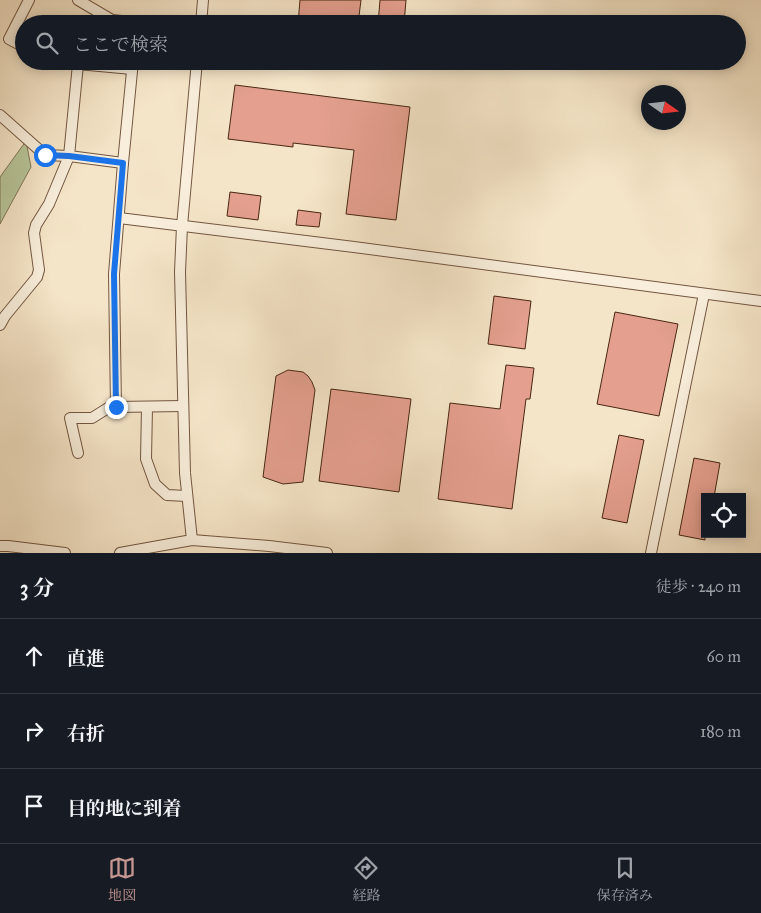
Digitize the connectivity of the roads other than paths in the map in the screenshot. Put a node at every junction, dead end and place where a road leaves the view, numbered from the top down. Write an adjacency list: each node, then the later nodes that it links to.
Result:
1 (29, 0): 4 (street)
2 (78, 0): 5 (street)
3 (203, 0): 6 (street)
4 (21, 15)
5 (104, 15)
6 (202, 15)
7 (15, 27): 8 (street)
8 (15, 42)
9 (77, 70): 13 (street)
10 (132, 70): 14 (street)
11 (196, 70): 16 (street)
12 (0, 115): 13 (street)
13 (69, 156): 14 (street); 19 (street)
14 (123, 163): 15 (street)
15 (119, 218): 16 (street); 21 (street)
16 (182, 226): 17 (street); 20 (street)
17 (704, 294): 18 (street); 31 (street)
18 (761, 302)
19 (0, 325)
20 (183, 406): 22 (street); 24 (street)
21 (116, 407): 22 (street); 23 (street)
22 (147, 407): 24 (street)
23 (78, 453)
24 (187, 496): 25 (street)
25 (192, 540): 27 (street); 30 (street)
26 (0, 546): 28 (street)
27 (163, 549): 29 (street)
28 (65, 553)
29 (120, 553)
30 (327, 553)
31 (651, 553)

